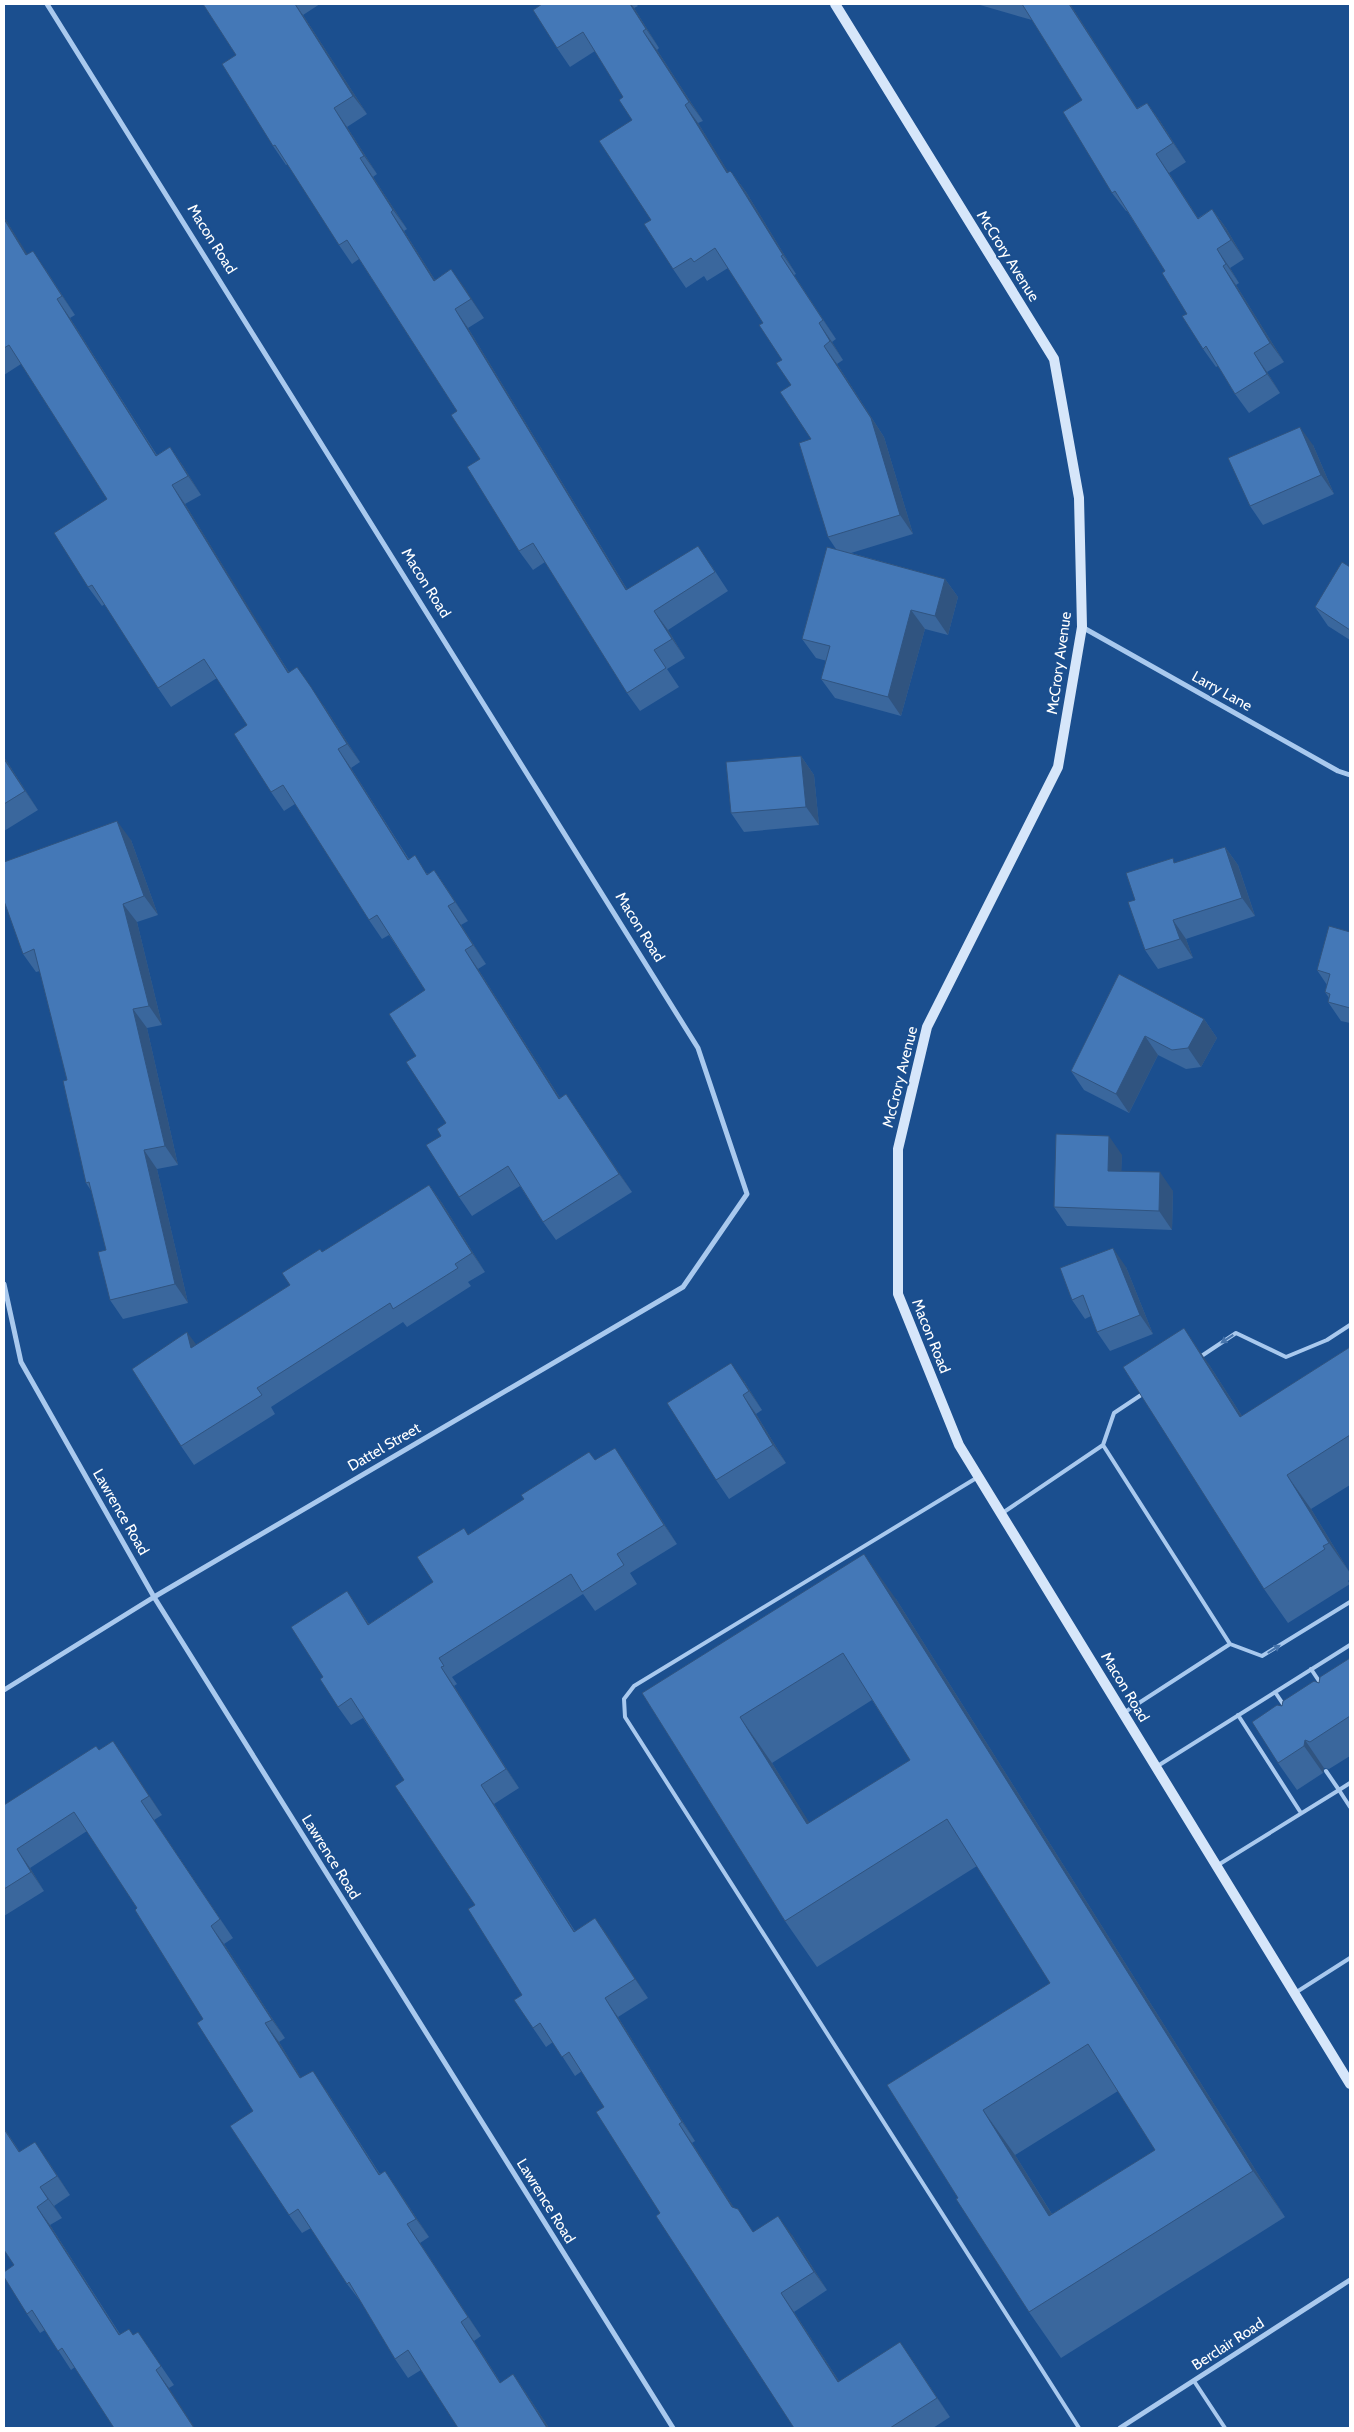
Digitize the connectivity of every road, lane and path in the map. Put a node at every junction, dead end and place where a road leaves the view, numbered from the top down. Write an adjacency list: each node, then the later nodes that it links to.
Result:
1 (47, 4): 5 (street, Macon Road)
2 (835, 4): 3 (main road, McCrory Avenue)
3 (1082, 627): 4 (street, Larry Lane); 7 (main road, McCrory Avenue)
4 (1350, 775)
5 (747, 1194): 14 (street, Dattel Street)
6 (4, 1284): 14 (street, Lawrence Road)
7 (898, 1294): 12 (main road, Macon Road)
8 (1350, 1325): 9 (lane, one-way to 9)
9 (1195, 1360)
10 (1146, 1392): 11 (lane)
11 (1103, 1445): 13 (lane); 16 (lane)
12 (978, 1477): 13 (main road, Macon Road); 38 (lane)
13 (1002, 1514): 22 (main road, Macon Road)
14 (154, 1597): 19 (street, Dattel Street); 37 (street, Lawrence Road)
15 (1350, 1602): 16 (lane, one-way to 15)
16 (1230, 1644): 22 (lane)
17 (1350, 1645): 18 (lane)
18 (1311, 1669): 20 (lane); 21 (lane)
19 (4, 1690)
20 (1275, 1692): 23 (lane); 24 (lane)
21 (1326, 1692)
22 (1123, 1713): 25 (main road, Macon Road)
23 (1290, 1715)
24 (1238, 1716): 25 (lane); 30 (lane)
25 (1156, 1767): 31 (main road, Macon Road)
26 (1326, 1771): 28 (lane)
27 (1350, 1782): 28 (lane)
28 (1339, 1790): 29 (lane); 30 (lane)
29 (1350, 1807)
30 (1301, 1813): 31 (lane)
31 (1216, 1866): 33 (main road, Macon Road)
32 (1350, 1958): 33 (lane)
33 (1294, 1993): 34 (main road, Macon Road)
34 (1350, 2084)
35 (1350, 2280): 36 (street, Berclair Road)
36 (1194, 2380): 39 (street, Berclair Road); 40 (lane)
37 (672, 2428)
38 (1079, 2428)
39 (1120, 2428)
40 (1225, 2428)

